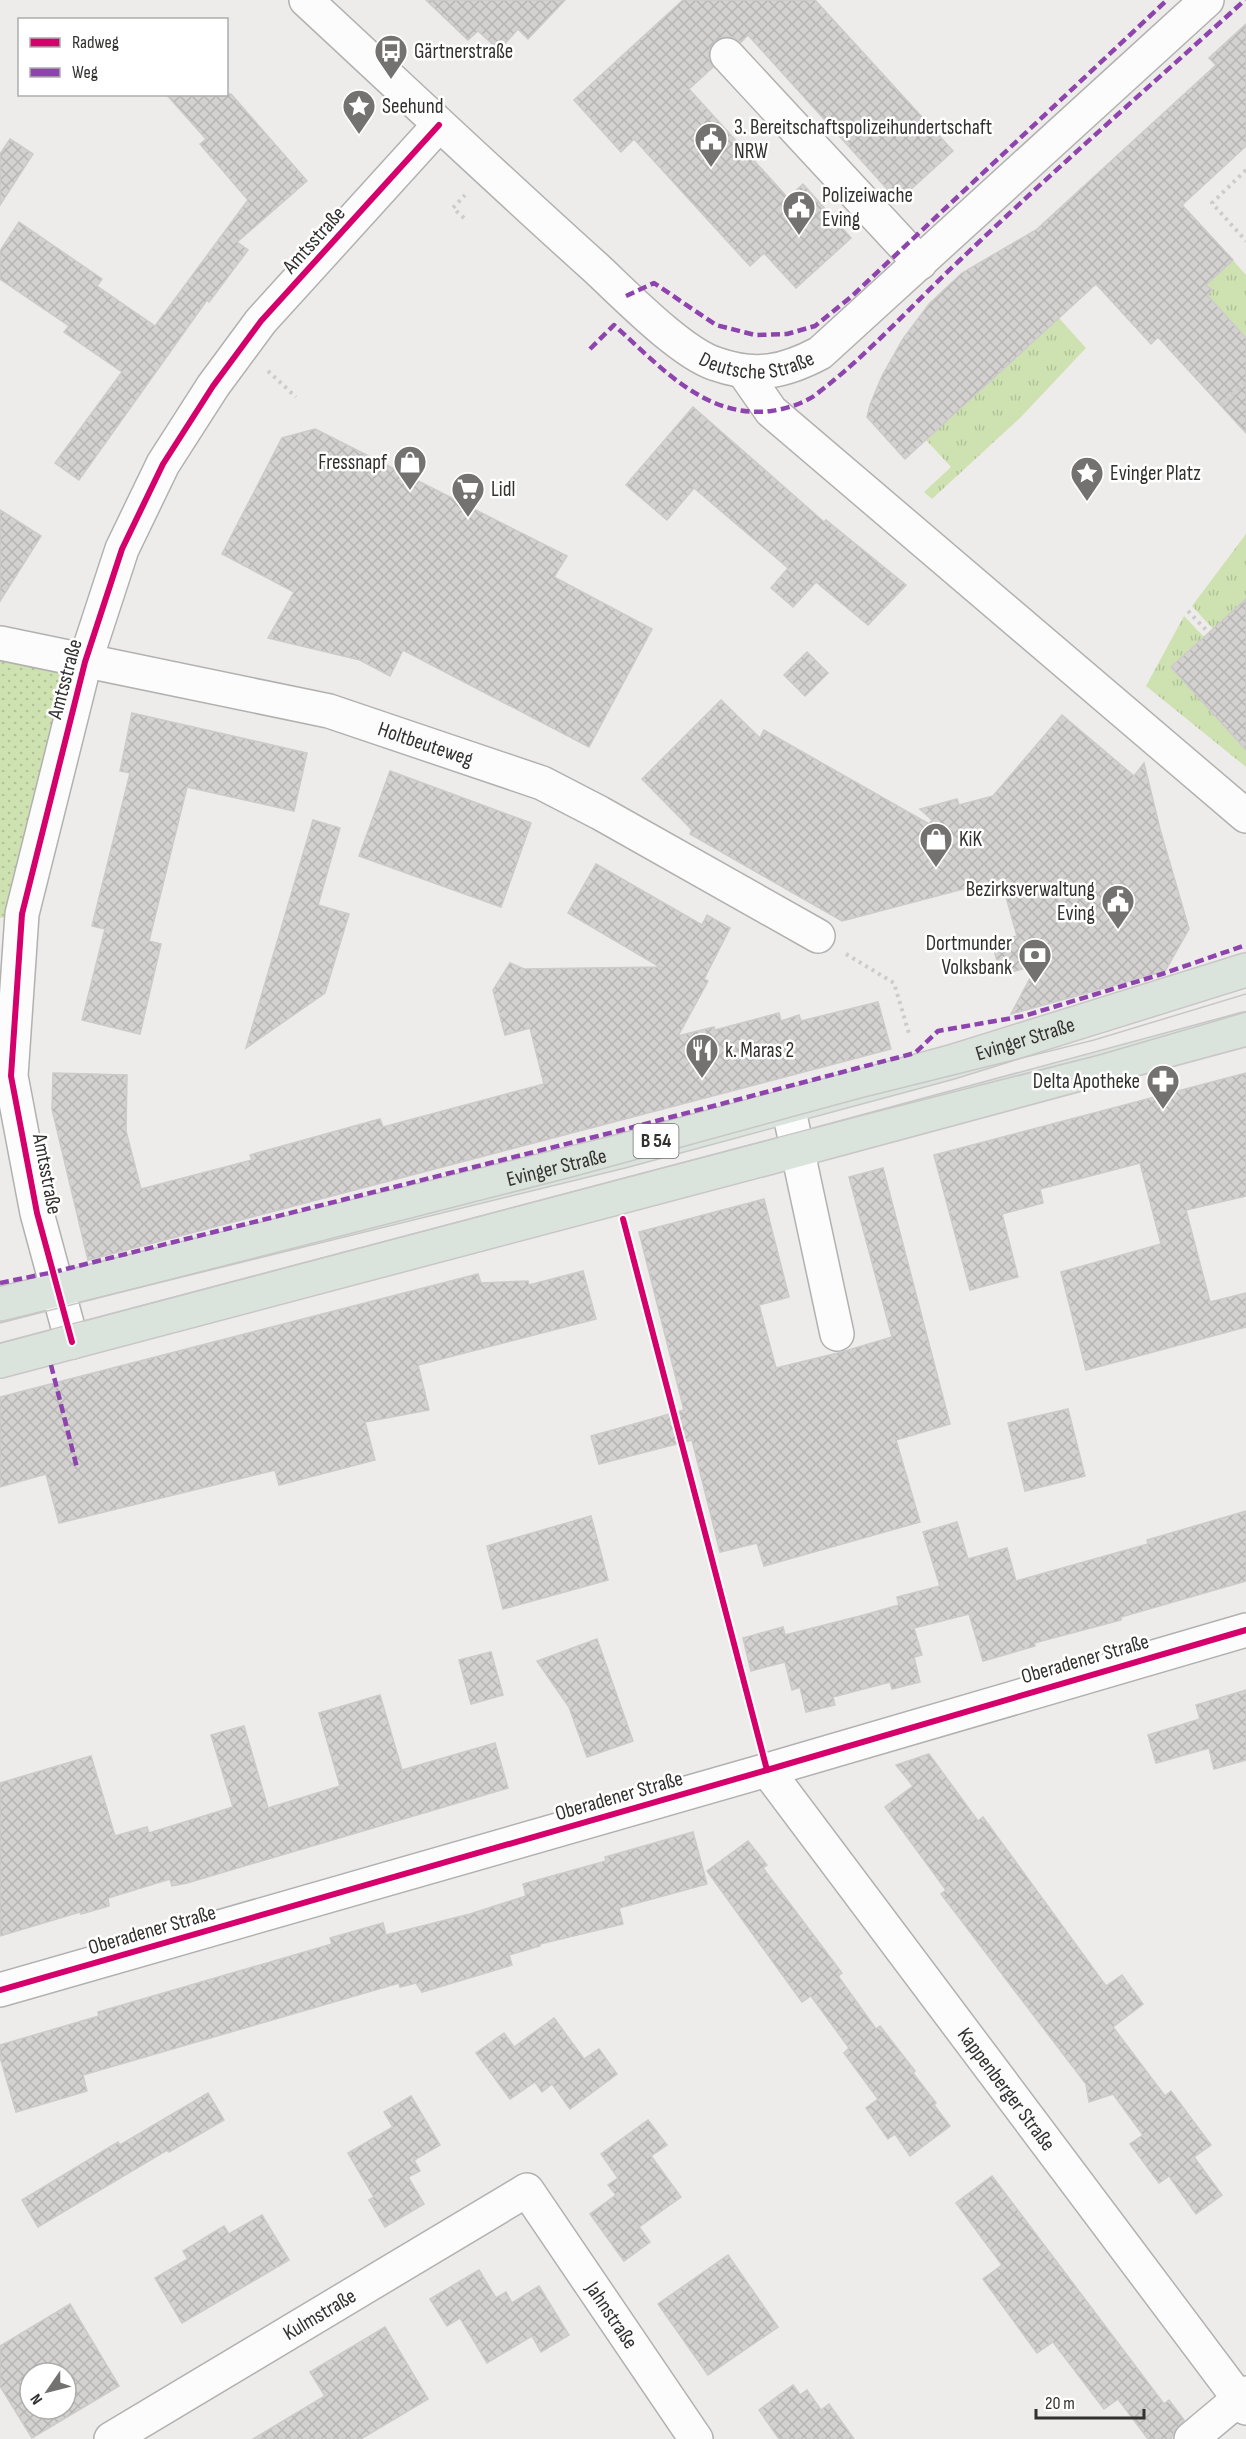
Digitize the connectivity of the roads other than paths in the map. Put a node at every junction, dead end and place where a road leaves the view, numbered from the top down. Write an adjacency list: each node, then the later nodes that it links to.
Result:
1 (306, 0): 4 (street, Deutsche Straße)
2 (1207, 0): 5 (street, Deutsche Straße)
3 (727, 54): 5 (street)
4 (439, 125): 6 (street, Deutsche Straße); 8 (street, Amtsstraße)
5 (920, 263): 6 (street, Deutsche Straße)
6 (743, 371): 9 (street)
7 (0, 643): 8 (street, Holtbeuteweg)
8 (85, 662): 10 (street, Holtbeuteweg); 15 (street, Amtsstraße)
9 (1246, 816)
10 (818, 936)
11 (1246, 970): 13 (main road, Evinger Straße / B 54)
12 (1246, 1029): 14 (main road, B 54)
13 (788, 1106): 14 (street); 15 (main road, Evinger Straße / B 54)
14 (797, 1149): 17 (street); 18 (main road, B 54)
15 (59, 1290): 16 (main road, Evinger Straße / B 54); 18 (street, Amtsstraße)
16 (0, 1304)
17 (837, 1334)
18 (72, 1342): 19 (main road, B 54)
19 (0, 1361)
20 (1246, 1629): 21 (street, Oberadener Straße)
21 (767, 1770): 22 (street, Oberadener Straße); 24 (street, Kappenberger Straße)
22 (0, 1990)
23 (527, 2190): 25 (street, Kulmstraße); 26 (street, Jahnstraße)
24 (1244, 2400): 27 (street)
25 (111, 2439)
26 (696, 2439)
27 (1191, 2439)

